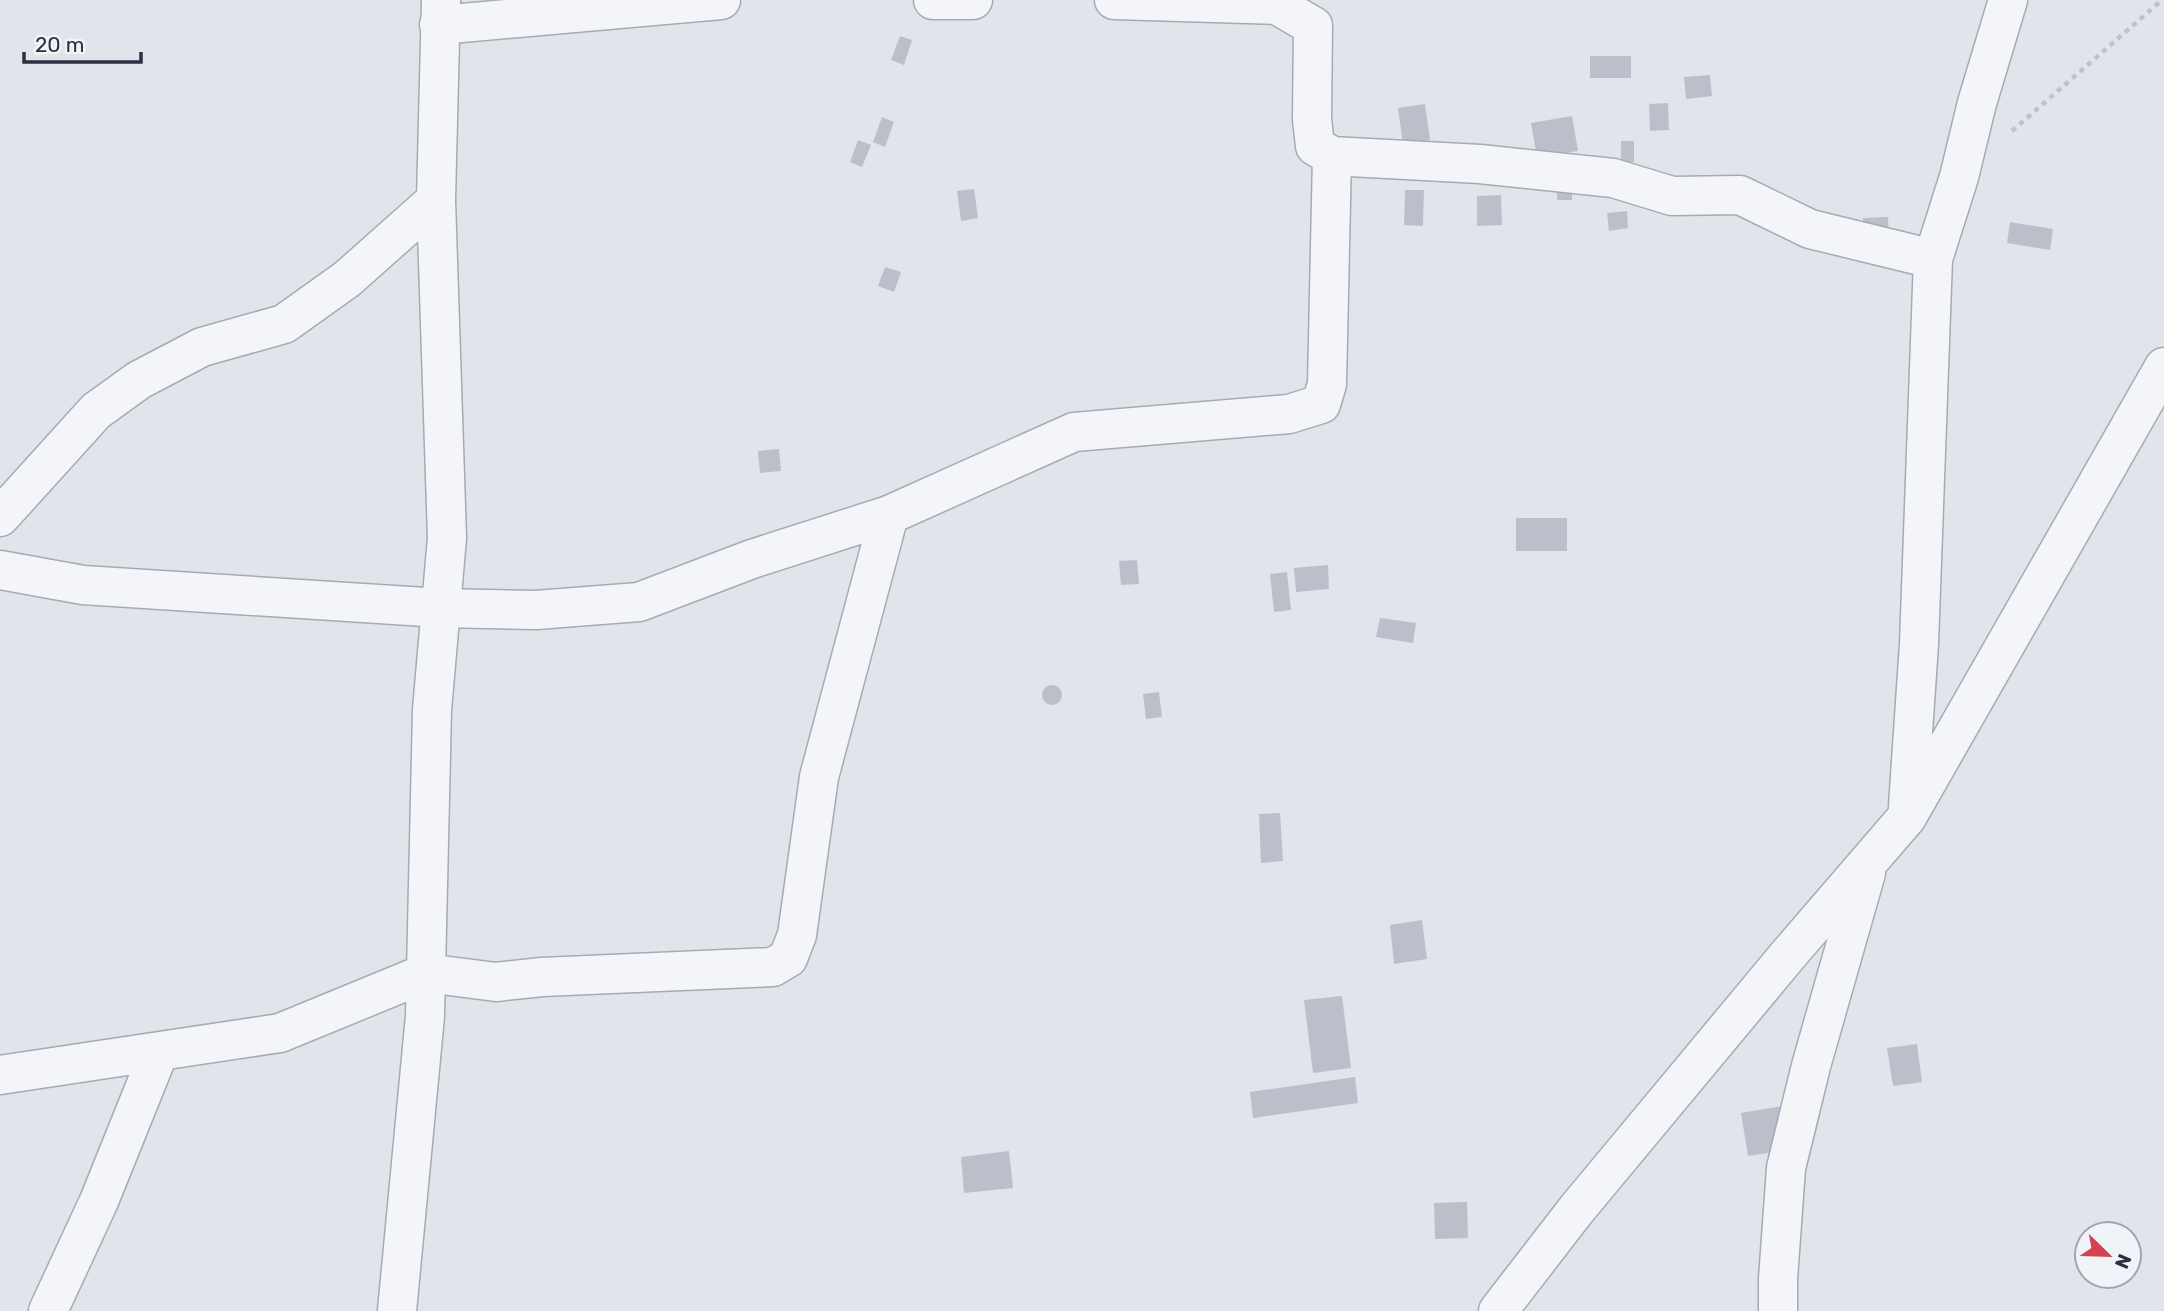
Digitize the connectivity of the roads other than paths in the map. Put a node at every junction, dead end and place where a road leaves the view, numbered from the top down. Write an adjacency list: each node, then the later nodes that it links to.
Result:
1 (721, 0): 6 (street)
2 (933, 0): 3 (street)
3 (973, 0)
4 (1114, 0): 7 (street)
5 (2008, 0): 9 (street)
6 (440, 13): 8 (street)
7 (1332, 156): 9 (street); 11 (street)
8 (436, 201): 12 (street); 14 (street)
9 (1933, 259): 15 (street)
10 (2164, 367): 15 (street)
11 (889, 515): 14 (street); 17 (street)
12 (0, 517)
13 (0, 570): 14 (street)
14 (441, 608): 17 (street)
15 (1908, 817): 16 (street)
16 (1869, 860): 22 (street); 23 (street)
17 (426, 973): 18 (street); 21 (street)
18 (159, 1052): 19 (street); 20 (street)
19 (0, 1075)
20 (48, 1311)
21 (397, 1311)
22 (1498, 1311)
23 (1778, 1311)

